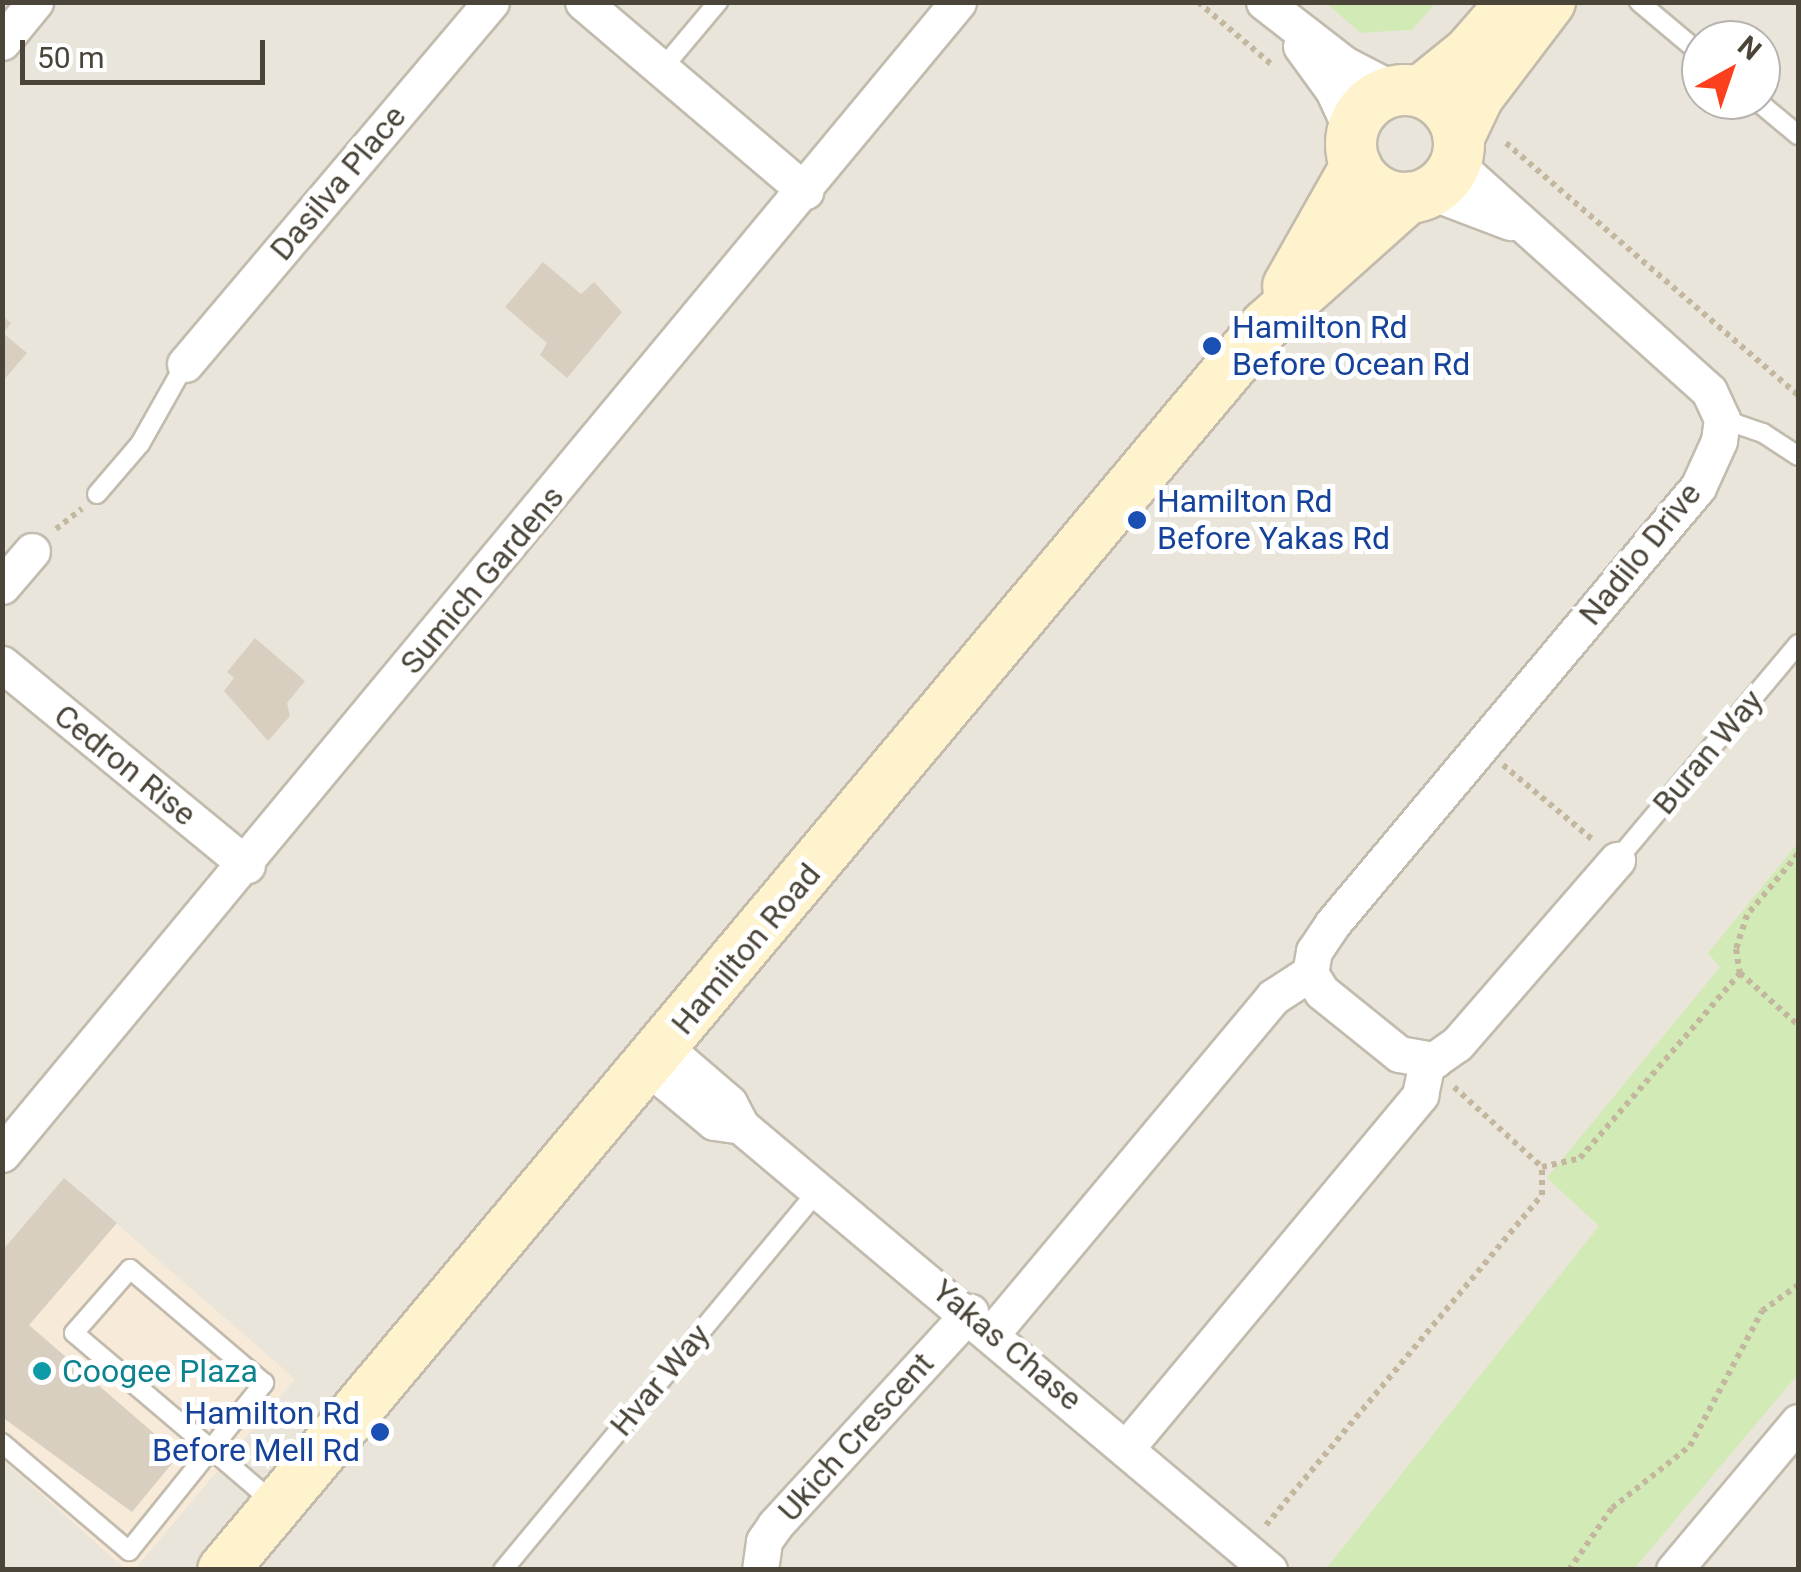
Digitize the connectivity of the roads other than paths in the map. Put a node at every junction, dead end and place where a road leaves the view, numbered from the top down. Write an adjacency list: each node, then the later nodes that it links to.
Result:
1 (34, 2): 11 (street)
2 (491, 2): 18 (street, Dasilva Place)
3 (584, 2): 12 (street)
4 (718, 2): 12 (lane)
5 (958, 2): 16 (street, Sumich Gardens)
6 (1512, 2): 13 (main road)
7 (1550, 2): 15 (main road, Hamilton Road)
8 (1639, 2): 10 (lane)
9 (1270, 8): 13 (street); 14 (street)
10 (1681, 37)
11 (2, 42)
12 (662, 70): 16 (street)
13 (1408, 91): 14 (main road); 15 (main road)
14 (1354, 149): 15 (main road); 17 (main road, Hamilton Road)
15 (1452, 167): 17 (main road, Hamilton Road); 19 (street)
16 (805, 191): 27 (street, Sumich Gardens)
17 (1266, 325): 29 (main road, Hamilton Road)
18 (185, 364): 21 (lane)
19 (1722, 419): 20 (lane); 28 (street, Nadilo Drive)
20 (1798, 456)
21 (97, 494)
22 (32, 551): 23 (street)
23 (2, 586)
24 (1798, 644): 26 (lane, Buran Way)
25 (2, 664): 27 (street, Cedron Rise)
26 (1617, 860): 30 (street)
27 (247, 865): 31 (street, Sumich Gardens)
28 (1310, 973): 30 (street); 33 (street, Ukich Crescent)
29 (656, 1057): 32 (street, Yakas Chase); 38 (main road, Hamilton Road)
30 (1430, 1060): 36 (street)
31 (2, 1154)
32 (818, 1191): 33 (street, Yakas Chase); 41 (lane, Hvar Way)
33 (982, 1322): 36 (street, Yakas Chase); 42 (street, Ukich Crescent)
34 (1793, 1439): 43 (street)
35 (2, 1443): 37 (lane)
36 (1128, 1446): 39 (street, Yakas Chase)
37 (211, 1449): 37 (lane); 38 (lane)
38 (279, 1507): 40 (main road, Hamilton Road)
39 (1257, 1560)
40 (223, 1570)
41 (502, 1570)
42 (760, 1570)
43 (1674, 1570)

